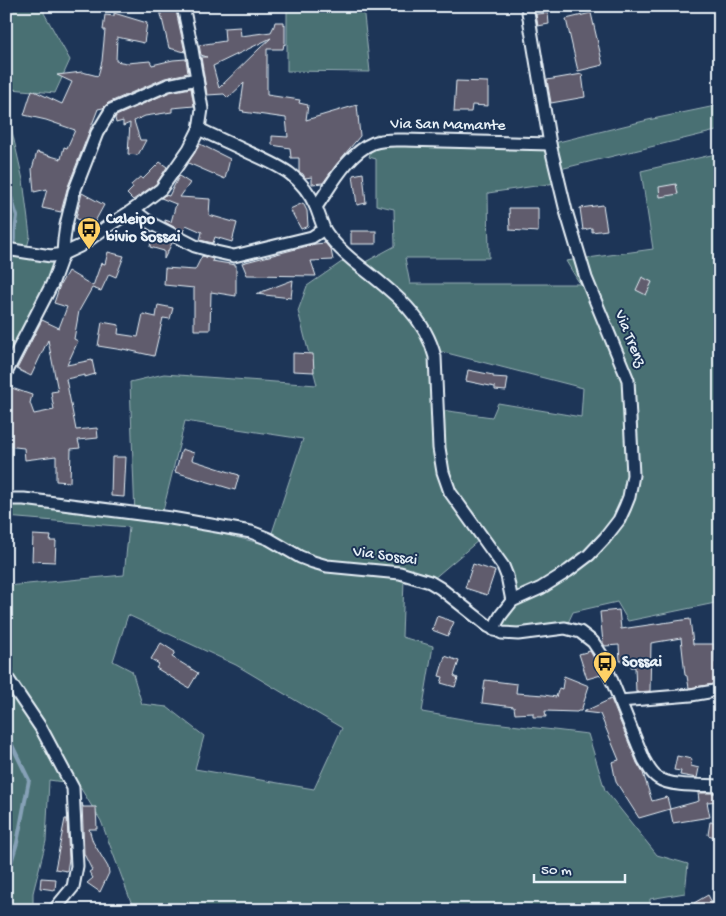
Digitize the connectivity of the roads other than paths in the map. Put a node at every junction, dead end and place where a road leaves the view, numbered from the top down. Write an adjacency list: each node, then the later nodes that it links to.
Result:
1 (184, 6): 3 (street)
2 (527, 6): 5 (street, Via Trenz)
3 (197, 79): 4 (street); 10 (street)
4 (198, 129): 6 (street); 7 (street)
5 (550, 144): 6 (street, Via San Mamante); 13 (street, Via Trenz)
6 (316, 207): 8 (street)
7 (133, 210): 8 (street); 10 (street)
8 (324, 229): 13 (street)
9 (6, 249): 10 (street)
10 (64, 254): 11 (street)
11 (6, 373)
12 (6, 499): 14 (street, Via Sossai)
13 (512, 601): 14 (street)
14 (494, 630): 17 (street, Via Sossai)
15 (6, 676): 19 (street)
16 (720, 690): 17 (street)
17 (620, 701): 18 (street, Via Sossai)
18 (720, 786)
19 (54, 910)

